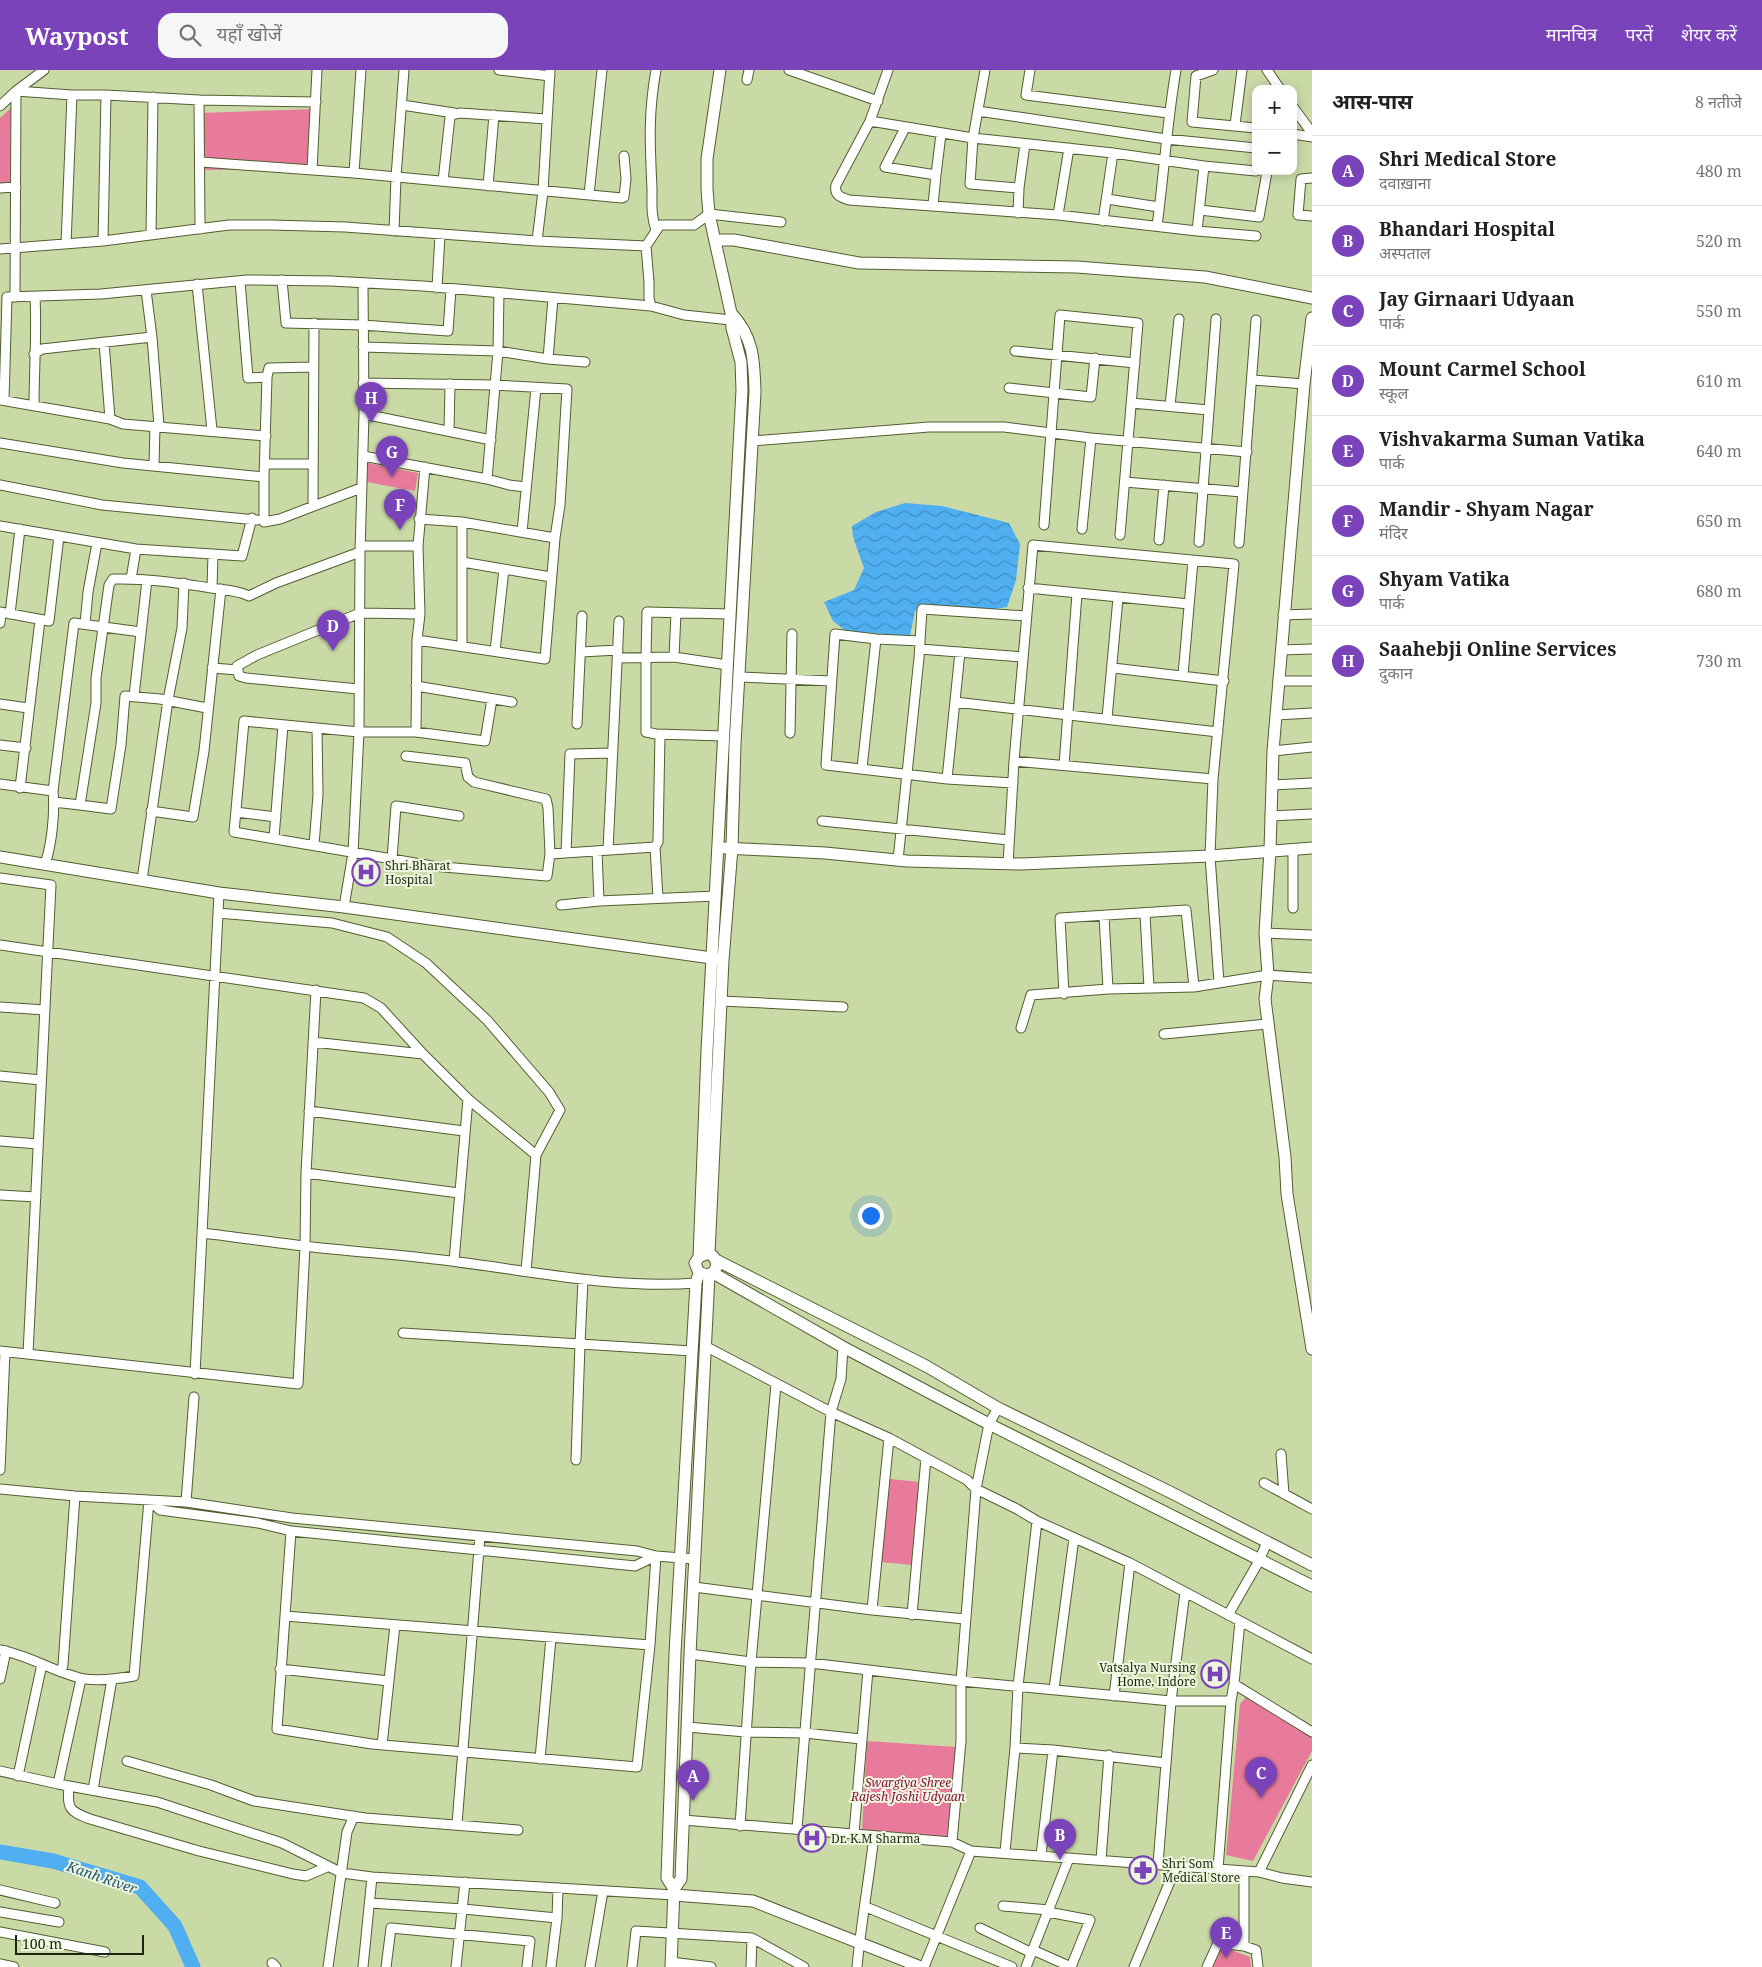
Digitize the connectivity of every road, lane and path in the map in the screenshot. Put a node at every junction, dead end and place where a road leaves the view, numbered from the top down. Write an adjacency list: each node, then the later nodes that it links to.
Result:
1 (44, 70): 21 (street)
2 (317, 70): 27 (street)
3 (361, 70): 56 (street)
4 (404, 70): 28 (street)
5 (499, 70): 18 (street)
6 (602, 70): 67 (street)
7 (656, 70): 80 (street)
8 (720, 70): 73 (street)
9 (789, 70): 19 (street)
10 (820, 70): 19 (street)
11 (888, 70): 26 (street)
12 (986, 70): 30 (street)
13 (1030, 70): 33 (street)
14 (1176, 70): 33 (street)
15 (1214, 70): 37 (street)
16 (1242, 70): 37 (street)
17 (1267, 70): 20 (street)
18 (550, 73): 35 (street)
19 (816, 79): 26 (street)
20 (1277, 85)
21 (16, 91): 22 (street); 29 (street); 63 (street)
22 (72, 95): 23 (street); 89 (street)
23 (106, 95): 24 (street); 87 (street)
24 (153, 97): 25 (street); 83 (street)
25 (199, 100): 27 (street); 52 (street)
26 (878, 101): 36 (street)
27 (316, 102): 54 (street)
28 (402, 105): 32 (street); 59 (street)
29 (0, 106)
30 (978, 111): 44 (street); 45 (street)
31 (1297, 112): 40 (street)
32 (454, 113): 34 (street); 61 (street)
33 (1168, 113): 45 (street)
34 (494, 115): 35 (street); 62 (street)
35 (546, 119): 66 (street)
36 (870, 121): 39 (street); 69 (street)
37 (1234, 125): 38 (street)
38 (1252, 127)
39 (905, 128): 41 (street); 57 (street)
40 (1312, 133)
41 (940, 134): 44 (street); 57 (street)
42 (1297, 135): 43 (street)
43 (1312, 137)
44 (974, 138): 46 (street); 65 (street)
45 (1166, 139): 48 (street); 51 (street)
46 (1026, 144): 47 (street); 65 (street)
47 (1070, 148): 49 (street); 74 (street)
48 (1252, 148)
49 (1113, 153): 51 (street); 68 (street)
50 (624, 156): 67 (street)
51 (1165, 161): 53 (street); 70 (street)
52 (201, 162): 54 (street); 79 (street)
53 (1204, 166): 55 (street); 71 (street)
54 (312, 170): 56 (street)
55 (1252, 170)
56 (354, 173): 59 (street)
57 (936, 175): 69 (street)
58 (1266, 175): 71 (street)
59 (396, 177): 61 (street); 81 (street)
60 (1312, 178): 75 (street)
61 (444, 181): 62 (street)
62 (488, 186): 66 (street)
63 (16, 187): 64 (street); 91 (street)
64 (0, 188)
65 (1019, 188): 72 (street)
66 (543, 191): 67 (street); 88 (street)
67 (589, 195)
68 (1107, 198): 70 (street); 76 (street)
69 (933, 205): 72 (street)
70 (1160, 207): 78 (street)
71 (1200, 210): 82 (street)
72 (1018, 212): 74 (street)
73 (709, 214): 77 (street); 80 (street); 86 (street)
74 (1058, 215): 76 (street)
75 (1312, 216)
76 (1103, 221): 78 (street)
77 (781, 222)
78 (1157, 226): 82 (street)
79 (200, 229): 81 (street); 83 (street)
80 (656, 230): 90 (street)
81 (394, 231): 84 (street)
82 (1197, 231): 85 (street)
83 (152, 235): 87 (street)
84 (440, 235): 88 (street); 97 (street)
85 (1256, 236)
86 (716, 240): 104 (street); 106 (street)
87 (103, 241): 89 (street)
88 (538, 241): 90 (street)
89 (66, 244): 91 (street)
90 (646, 246): 105 (street)
91 (16, 248): 92 (street); 101 (street)
92 (0, 249)
93 (282, 280): 94 (street); 95 (street); 111 (street)
94 (240, 281): 96 (street); 125 (street)
95 (363, 283): 97 (street); 112 (street)
96 (197, 284): 99 (street); 144 (street)
97 (437, 288): 98 (street)
98 (451, 289): 100 (street); 112 (street)
99 (146, 290): 102 (street); 113 (street)
100 (499, 293): 103 (street); 117 (street)
101 (15, 297): 102 (street); 136 (street)
102 (36, 297): 118 (street)
103 (553, 298): 105 (street); 121 (street)
104 (1312, 298)
105 (652, 306): 106 (street)
106 (731, 316): 126 (street); 127 (street)
107 (1312, 318): 131 (street)
108 (1179, 319): 139 (street)
109 (1216, 319): 140 (street)
110 (1256, 320): 128 (street)
111 (314, 323): 112 (street); 124 (street)
112 (362, 325): 115 (street)
113 (152, 337): 114 (street); 143 (street)
114 (104, 342): 118 (street); 142 (street)
115 (363, 347): 117 (street); 129 (street)
116 (1015, 350): 119 (street)
117 (498, 351): 121 (street); 132 (street)
118 (34, 354): 138 (street)
119 (1055, 354): 120 (street); 123 (street); 135 (street)
120 (1095, 358): 123 (street); 135 (street)
121 (548, 359): 122 (street)
122 (586, 362)
123 (1134, 362): 137 (street)
124 (313, 367): 125 (street); 157 (street)
125 (267, 377): 147 (street)
126 (755, 377): 127 (street); 151 (street)
127 (742, 378): 206 (street)
128 (1252, 380): 131 (street); 154 (street)
129 (363, 383): 130 (street); 141 (street)
130 (450, 384): 132 (street); 145 (street)
131 (1304, 384): 208 (street)
132 (494, 385): 133 (street); 149 (street)
133 (536, 388): 165 (street); 181 (street)
134 (1009, 388): 135 (street)
135 (1053, 392): 146 (street)
136 (2, 400): 138 (street)
137 (1131, 403): 139 (street); 150 (street)
138 (34, 406): 142 (street)
139 (1170, 406): 140 (street)
140 (1209, 410): 153 (street)
141 (364, 414): 145 (street); 155 (street)
142 (110, 419): 143 (street)
143 (157, 426): 144 (street); 158 (street)
144 (212, 430): 147 (street)
145 (449, 430): 149 (street)
146 (1050, 433): 148 (street); 151 (street); 174 (street)
147 (266, 436): 156 (street)
148 (1091, 438): 150 (street); 177 (street)
149 (491, 440): 161 (street)
150 (1128, 440): 153 (street); 162 (street)
151 (752, 441): 236 (street)
152 (0, 444): 158 (street)
153 (1206, 448): 154 (street); 167 (street)
154 (1247, 452): 168 (street)
155 (363, 456): 159 (street); 166 (street)
156 (264, 464): 157 (street); 160 (street)
157 (312, 464): 169 (street)
158 (154, 466): 160 (street)
159 (425, 467): 161 (street); 171 (street)
160 (264, 477): 172 (street)
161 (487, 479): 165 (street)
162 (1125, 482): 164 (street); 179 (street)
163 (0, 485): 170 (street)
164 (1164, 485): 167 (street); 182 (street)
165 (526, 487): 178 (street)
166 (361, 488): 169 (street); 188 (street)
167 (1202, 488): 168 (street); 183 (street)
168 (1242, 492): 185 (street)
169 (313, 506): 172 (street)
170 (252, 518): 172 (street); 189 (street)
171 (419, 519): 173 (street); 186 (street)
172 (264, 522)
173 (462, 522): 178 (street); 191 (street)
174 (1044, 525)
175 (0, 526): 176 (street)
176 (20, 529): 180 (street); 202 (street)
177 (1082, 529)
178 (522, 532): 181 (street)
179 (1120, 535)
180 (59, 536): 184 (street); 211 (street)
181 (555, 538): 193 (street)
182 (1159, 540)
183 (1199, 542)
184 (97, 543): 187 (street); 214 (street)
185 (1239, 543)
186 (418, 546): 188 (street); 205 (street)
187 (136, 549): 189 (street); 194 (street)
188 (360, 549): 198 (street); 204 (street)
189 (213, 554): 198 (street)
190 (1192, 561): 197 (street); 201 (street); 240 (street)
191 (462, 562): 192 (street); 221 (street)
192 (504, 569): 193 (street); 224 (street)
193 (551, 577): 224 (street)
194 (131, 579): 195 (street); 215 (street)
195 (147, 580): 196 (street); 216 (street)
196 (184, 583): 198 (street); 246 (street)
197 (1028, 588): 199 (street); 210 (street)
198 (217, 589): 232 (street)
199 (1077, 594): 200 (street); 254 (street)
200 (1118, 598): 201 (street); 233 (street)
201 (1189, 604): 235 (street)
202 (4, 613): 211 (street); 213 (street)
203 (676, 613): 206 (street); 228 (street); 229 (street)
204 (360, 614): 205 (street); 234 (street); 243 (street)
205 (420, 614): 219 (street)
206 (730, 614): 231 (street)
207 (1312, 614): 208 (street)
208 (1284, 615): 223 (street)
209 (582, 616): 225 (street)
210 (1026, 616): 220 (street); 230 (street)
211 (40, 620): 250 (street)
212 (619, 621): 227 (street)
213 (0, 623)
214 (85, 624): 215 (street); 283 (street)
215 (104, 628): 216 (street); 285 (street)
216 (142, 632): 244 (street)
217 (792, 634): 237 (street)
218 (876, 638): 220 (street); 239 (street); 274 (street)
219 (417, 640): 221 (street); 242 (street)
220 (920, 645): 226 (street); 275 (street)
221 (462, 646): 224 (street)
222 (1312, 649): 223 (street)
223 (1281, 650): 241 (street)
224 (495, 651)
225 (581, 652): 227 (street); 257 (street)
226 (960, 652): 230 (street); 248 (street)
227 (618, 654): 228 (street); 270 (street)
228 (646, 657): 229 (street); 264 (street)
229 (674, 657): 231 (street)
230 (1023, 657): 252 (street)
231 (728, 665): 265 (street)
232 (212, 668): 234 (street); 251 (street)
233 (1113, 668): 235 (street); 256 (street)
234 (238, 670): 243 (street)
235 (1182, 676): 240 (street)
236 (740, 677): 237 (street); 299 (street)
237 (792, 679): 239 (street); 263 (street)
238 (1312, 680): 241 (street)
239 (831, 681): 274 (street)
240 (1224, 681): 262 (street)
241 (1278, 682): 255 (street)
242 (416, 686): 245 (street); 261 (street)
243 (358, 689): 260 (street)
244 (134, 696): 246 (street); 285 (street)
245 (492, 699): 247 (street); 261 (street)
246 (168, 700): 251 (street); 286 (street)
247 (512, 702)
248 (955, 702): 252 (street); 276 (street)
249 (0, 704): 250 (street)
250 (28, 708): 268 (street)
251 (207, 708): 286 (street)
252 (1019, 709): 254 (street); 272 (street)
253 (1312, 713): 255 (street)
254 (1067, 714): 256 (street); 273 (street)
255 (1276, 715): 269 (street)
256 (1107, 718): 262 (street)
257 (577, 724)
258 (283, 725): 259 (street); 287 (street); 291 (street)
259 (317, 728): 260 (street); 296 (street)
260 (359, 732): 261 (street); 305 (street)
261 (416, 732)
262 (1218, 732): 277 (street)
263 (790, 733)
264 (660, 734): 265 (street); 297 (street)
265 (724, 736): 298 (street)
266 (0, 745): 268 (street)
267 (1312, 747): 269 (street)
268 (26, 748): 282 (street)
269 (1273, 751): 281 (street)
270 (612, 754): 302 (street); 306 (street)
271 (406, 756): 307 (street)
272 (1014, 761): 273 (street); 278 (street)
273 (1064, 765): 277 (street)
274 (862, 768): 275 (street)
275 (906, 774): 276 (street); 293 (street)
276 (947, 779): 278 (street)
277 (1213, 779): 308 (street)
278 (1013, 783): 295 (street)
279 (1312, 783): 281 (street)
280 (0, 784): 282 (street)
281 (1272, 785): 290 (street)
282 (20, 788): 283 (street)
283 (53, 791): 284 (street)
284 (54, 802): 285 (street); 312 (street)
285 (80, 804)
286 (151, 810): 315 (street)
287 (236, 812): 291 (street); 294 (street)
288 (1312, 814): 290 (street)
289 (459, 816): 310 (street)
290 (1270, 816): 303 (street)
291 (276, 817): 294 (street)
292 (822, 821): 293 (street)
293 (901, 828): 295 (street); 311 (street)
294 (274, 838): 296 (street)
295 (1009, 840): 313 (street)
296 (314, 845): 305 (street)
297 (655, 847): 302 (street); 318 (street)
298 (718, 848): 299 (street); 317 (street)
299 (732, 848): 311 (street); 330 (street)
300 (1312, 848): 301 (street)
301 (1293, 849): 303 (street); 322 (street)
302 (608, 850): 304 (street)
303 (1270, 850): 308 (street); 326 (street)
304 (597, 851): 306 (street); 319 (street)
305 (353, 853): 310 (street); 321 (street)
306 (566, 853): 307 (street)
307 (550, 854): 310 (street)
308 (1210, 856): 313 (street); 334 (street)
309 (0, 857): 312 (street)
310 (392, 859)
311 (898, 860): 313 (street)
312 (45, 864): 315 (street)
313 (1008, 864)
314 (0, 878): 329 (street)
315 (142, 880): 316 (street)
316 (218, 893): 321 (street); 323 (street)
317 (716, 896): 318 (street); 330 (street)
318 (658, 898): 319 (street)
319 (600, 901): 320 (street)
320 (561, 905)
321 (344, 907): 330 (street)
322 (1293, 908)
323 (218, 913): 332 (street); 356 (street)
324 (1144, 914): 325 (street); 335 (street); 336 (street)
325 (1104, 916): 337 (street); 339 (street)
326 (1265, 933): 327 (street); 331 (street)
327 (1312, 935)
328 (0, 945): 329 (street)
329 (48, 952): 332 (street); 343 (street)
330 (718, 959): 340 (street); 363 (street)
331 (1268, 975): 333 (street); 334 (street); 344 (street)
332 (214, 976): 338 (street); 361 (street)
333 (1312, 978)
334 (1220, 983): 335 (street)
335 (1194, 987): 336 (street)
336 (1150, 988): 337 (street)
337 (1108, 989): 339 (street)
338 (316, 990): 347 (street); 348 (street)
339 (1064, 994): 345 (street)
340 (721, 1001): 342 (street); 363 (street)
341 (0, 1007): 343 (street)
342 (843, 1007)
343 (45, 1010): 350 (street)
344 (1266, 1024): 346 (street); 372 (street)
345 (1021, 1028)
346 (1164, 1034)
347 (313, 1042): 348 (street); 352 (street)
348 (423, 1054): 351 (street)
349 (0, 1076): 350 (street)
350 (41, 1080): 355 (street)
351 (468, 1099): 353 (street); 356 (street)
352 (309, 1111): 353 (street); 357 (street)
353 (464, 1131): 358 (street)
354 (0, 1141): 355 (street)
355 (38, 1144): 360 (street)
356 (536, 1155): 365 (street)
357 (306, 1173): 358 (street); 362 (street)
358 (459, 1193): 364 (street)
359 (0, 1195): 360 (street)
360 (36, 1197): 375 (street)
361 (202, 1232): 362 (street); 376 (street)
362 (305, 1246): 364 (street); 376 (street)
363 (708, 1257): 366 (street); 366 (street); 380 (street)
364 (454, 1261): 365 (street)
365 (526, 1271): 367 (street)
366 (704, 1276): 367 (street); 370 (street); 371 (street); 373 (street)
367 (584, 1280): 369 (street)
368 (403, 1333): 369 (street)
369 (580, 1344): 373 (street); 387 (street)
370 (705, 1346): 377 (street); 405 (street)
371 (843, 1347): 381 (street); 382 (street)
372 (1312, 1349)
373 (692, 1351): 404 (street)
374 (3, 1352): 375 (street); 378 (street)
375 (28, 1354): 376 (street)
376 (195, 1374)
377 (776, 1384): 381 (street); 412 (street)
378 (2, 1397): 386 (street)
379 (194, 1397): 395 (street)
380 (998, 1408): 382 (street); 401 (street)
381 (831, 1412): 383 (street); 413 (street)
382 (989, 1424): 391 (street); 406 (street)
383 (888, 1438): 385 (street); 414 (street)
384 (1281, 1454): 392 (street)
385 (926, 1458): 391 (street); 415 (street)
386 (0, 1460): 388 (street)
387 (576, 1460)
388 (0, 1470)
389 (1264, 1483): 392 (street)
390 (0, 1489): 393 (street)
391 (976, 1489): 397 (street); 418 (street)
392 (1284, 1494): 396 (street)
393 (75, 1496): 394 (street); 432 (street)
394 (149, 1500): 395 (street); 398 (street); 435 (street)
395 (186, 1502): 399 (street)
396 (1312, 1509)
397 (1036, 1521): 400 (street); 439 (street)
398 (291, 1531): 402 (street); 417 (street)
399 (480, 1536): 402 (street); 403 (street)
400 (1074, 1538): 407 (street); 440 (street)
401 (1267, 1542): 406 (street); 408 (street)
402 (480, 1551): 403 (street); 421 (street)
403 (656, 1556): 404 (street); 423 (street)
404 (681, 1558): 405 (street); 490 (street)
405 (695, 1559): 409 (street)
406 (1259, 1561): 410 (street); 416 (street)
407 (1130, 1563): 411 (street); 441 (street)
408 (1312, 1565)
409 (694, 1586): 412 (street); 425 (street)
410 (1312, 1586)
411 (1185, 1592): 416 (street); 442 (street)
412 (757, 1595): 413 (street); 427 (street)
413 (815, 1603): 414 (street); 428 (street)
414 (872, 1610): 415 (street)
415 (912, 1615): 418 (street)
416 (1228, 1615): 419 (street)
417 (285, 1616): 420 (street); 430 (street)
418 (965, 1619): 437 (street)
419 (1240, 1621): 426 (street); 438 (street)
420 (395, 1626): 421 (street); 436 (street)
421 (472, 1632): 422 (street); 452 (street)
422 (550, 1638): 423 (street); 454 (street)
423 (650, 1645): 454 (street)
424 (3, 1650): 429 (street); 433 (street)
425 (690, 1654): 427 (street); 444 (street)
426 (1312, 1659)
427 (751, 1662): 428 (street); 445 (street)
428 (810, 1663): 431 (street); 447 (street)
429 (42, 1664): 432 (street); 459 (street)
430 (280, 1668): 436 (street); 449 (street)
431 (868, 1670): 437 (street); 448 (street)
432 (61, 1672): 434 (street)
433 (0, 1679)
434 (81, 1679): 435 (street); 460 (street)
435 (112, 1680): 462 (street)
436 (389, 1680): 449 (street)
437 (961, 1681): 439 (street); 471 (street)
438 (1234, 1684): 443 (street); 446 (street)
439 (1018, 1686): 440 (street); 450 (street)
440 (1054, 1690): 441 (street)
441 (1114, 1696): 442 (street)
442 (1171, 1701): 443 (street); 456 (street)
443 (1231, 1701): 480 (street)
444 (687, 1726): 445 (street); 464 (street)
445 (746, 1732): 447 (street); 466 (street)
446 (1312, 1732)
447 (806, 1733): 448 (street); 467 (street)
448 (861, 1740): 469 (street)
449 (382, 1745): 452 (street)
450 (1015, 1748): 451 (street); 473 (street)
451 (1053, 1750): 453 (street); 474 (street)
452 (462, 1752): 454 (street); 465 (street)
453 (1109, 1756): 456 (street); 476 (street)
454 (540, 1759)
455 (127, 1761): 463 (street)
456 (1166, 1763): 477 (street)
457 (1312, 1765): 483 (street)
458 (0, 1771): 459 (street)
459 (18, 1776): 460 (street)
460 (58, 1784): 461 (street)
461 (69, 1786): 462 (street); 478 (street)
462 (93, 1790): 478 (street)
463 (354, 1816): 465 (street); 481 (street)
464 (683, 1820): 466 (street); 490 (street)
465 (458, 1824): 468 (street)
466 (740, 1826): 467 (street)
467 (797, 1829): 469 (street)
468 (518, 1830)
469 (854, 1833): 470 (street)
470 (874, 1836): 471 (street); 494 (street)
471 (952, 1842): 472 (street)
472 (971, 1850): 473 (street); 504 (street)
473 (1005, 1852): 474 (street)
474 (1041, 1856): 475 (street)
475 (1069, 1858): 476 (street); 496 (street)
476 (1101, 1860): 477 (street)
477 (1158, 1864): 479 (street)
478 (326, 1867): 481 (street)
479 (1176, 1867): 480 (street); 526 (street)
480 (1218, 1869): 482 (street)
481 (342, 1872): 484 (street); 511 (street)
482 (1244, 1872): 483 (street); 507 (street)
483 (1259, 1872): 486 (street)
484 (372, 1877): 485 (street); 492 (street)
485 (465, 1882): 487 (street); 495 (street)
486 (1312, 1882)
487 (558, 1888): 489 (street); 498 (street)
488 (0, 1890): 491 (street)
489 (602, 1891): 490 (street); 517 (street)
490 (674, 1892): 502 (street); 506 (street)
491 (55, 1903)
492 (370, 1904): 495 (street); 512 (street)
493 (1003, 1906): 496 (street)
494 (866, 1907): 504 (street); 506 (street)
495 (463, 1909): 498 (street); 503 (street)
496 (1048, 1911): 509 (street); 509 (street)
497 (0, 1912): 499 (street)
498 (557, 1918): 516 (street)
499 (59, 1922)
500 (980, 1928): 509 (street)
501 (0, 1932): 508 (street)
502 (673, 1933): 505 (street); 510 (street); 518 (street)
503 (460, 1934): 513 (street); 514 (street); 515 (street)
504 (937, 1935): 523 (street); 524 (street)
505 (752, 1938): 520 (street); 521 (street)
506 (859, 1942): 522 (street); 523 (street)
507 (1244, 1946): 527 (street); 528 (street)
508 (105, 1952)
509 (1032, 1952): 525 (street)
510 (671, 1965): 519 (street)
511 (328, 1967)
512 (363, 1967)
513 (386, 1967)
514 (456, 1967)
515 (527, 1967)
516 (550, 1967)
517 (590, 1967)
518 (632, 1967)
519 (712, 1967)
520 (751, 1967)
521 (804, 1967)
522 (857, 1967)
523 (922, 1967)
524 (1012, 1967)
525 (1026, 1967)
526 (1134, 1967)
527 (1207, 1967)
528 (1258, 1967)

